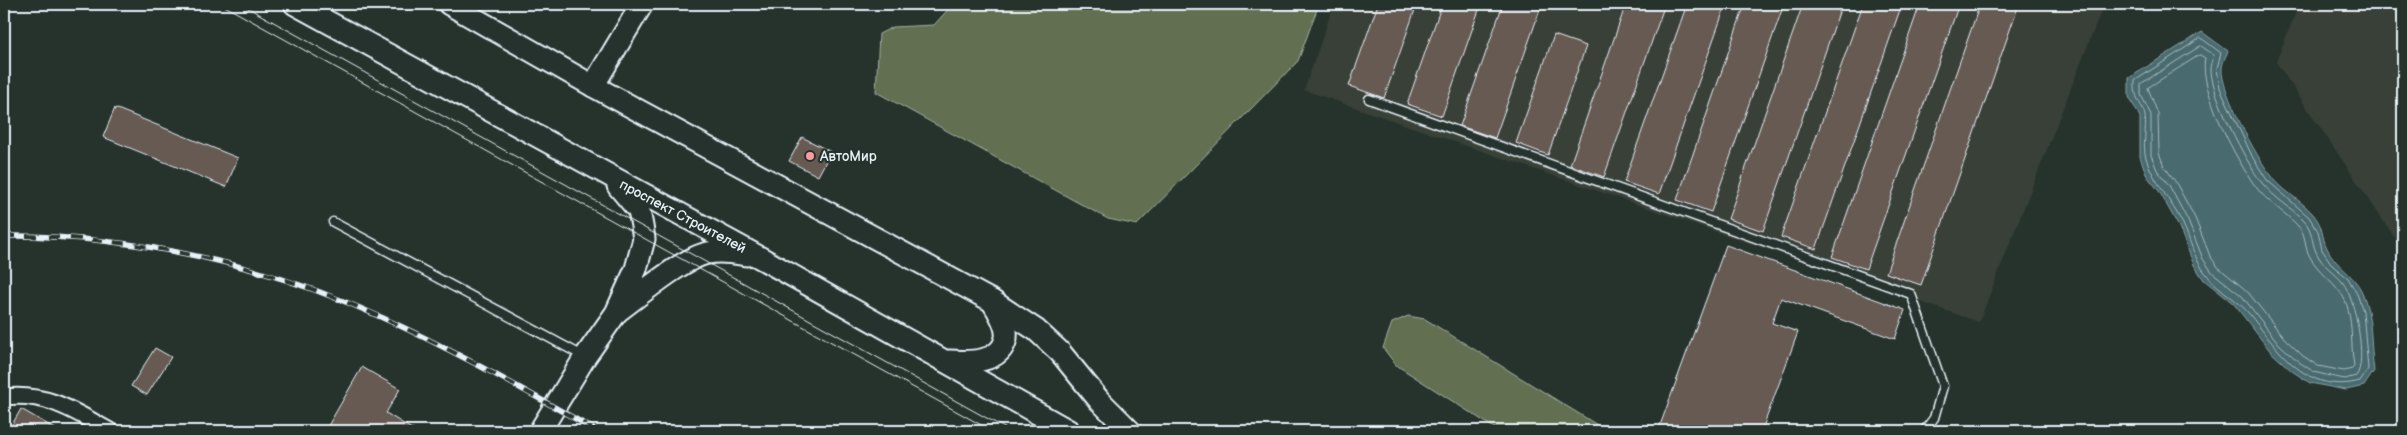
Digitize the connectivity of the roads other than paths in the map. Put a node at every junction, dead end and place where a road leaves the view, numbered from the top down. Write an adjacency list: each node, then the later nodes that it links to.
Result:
1 (295, 4): 6 (main road, проспект Строителей)
2 (449, 4): 4 (main road)
3 (642, 4): 4 (main road)
4 (593, 86): 9 (main road)
5 (1369, 99): 18 (lane)
6 (607, 175): 8 (main road, проспект Строителей); 10 (main road)
7 (333, 222): 11 (lane)
8 (759, 257): 10 (main road); 12 (main road, проспект Строителей)
9 (992, 301): 12 (main road); 17 (main road)
10 (616, 313): 11 (main road)
11 (585, 357): 15 (main road)
12 (945, 360): 16 (main road, проспект Строителей)
13 (4, 397): 14 (street)
14 (110, 431)
15 (540, 431)
16 (1069, 431)
17 (1130, 431)
18 (1924, 431)

